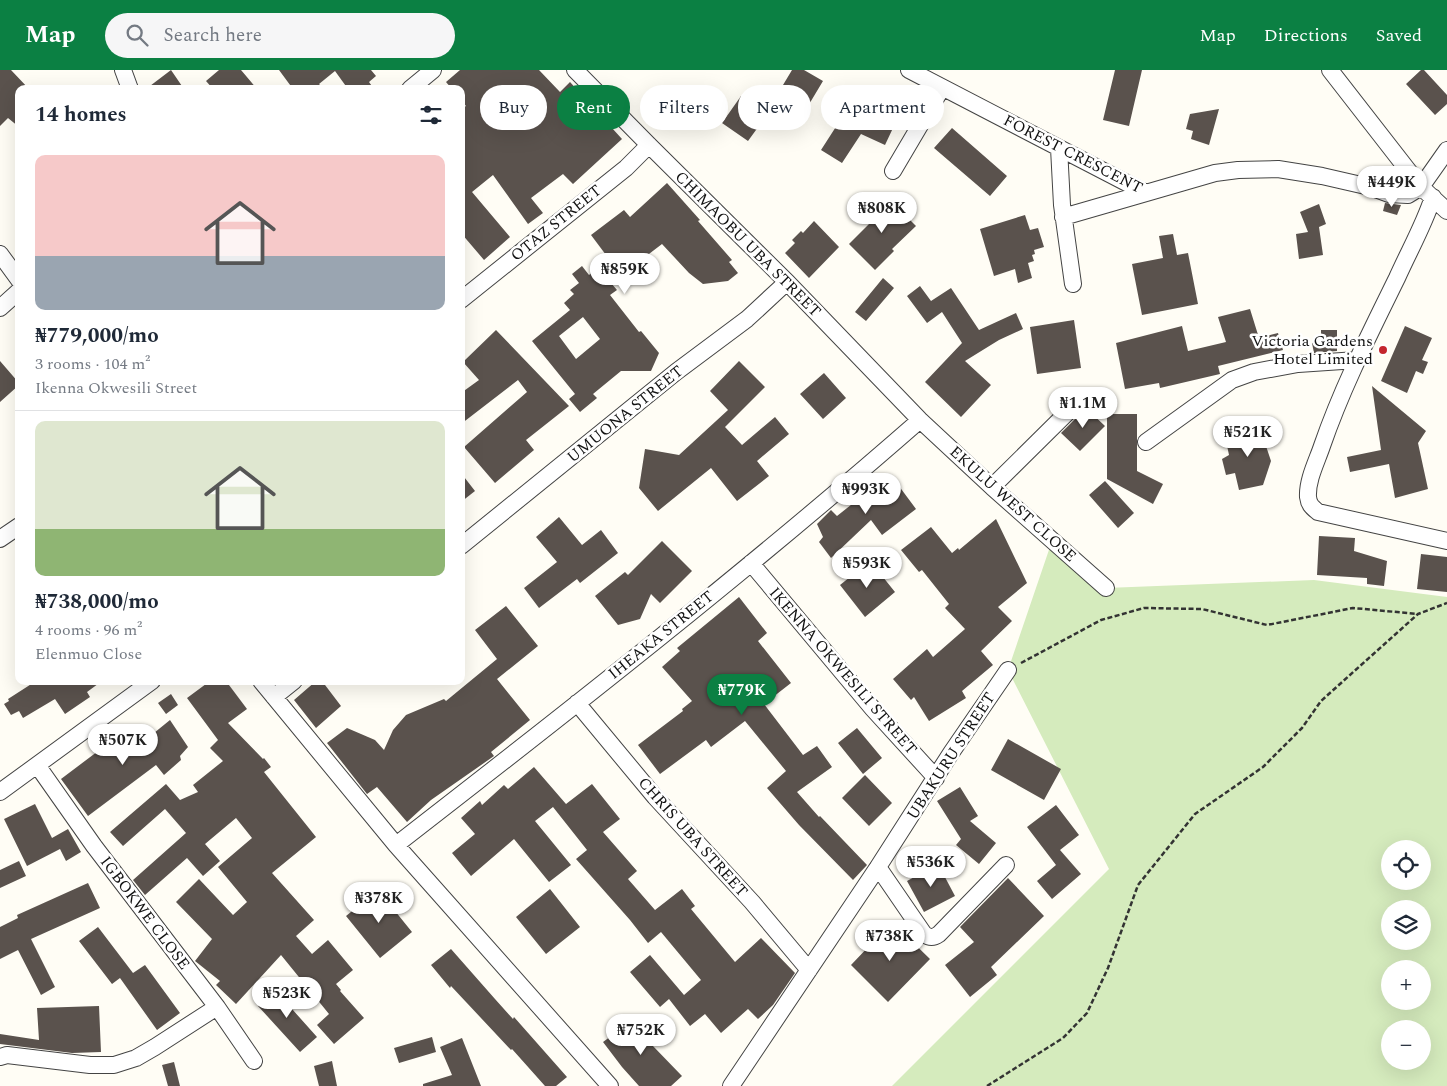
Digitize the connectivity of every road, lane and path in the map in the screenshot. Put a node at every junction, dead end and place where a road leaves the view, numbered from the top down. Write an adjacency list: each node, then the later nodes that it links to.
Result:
1 (124, 70): 6 (street)
2 (433, 70): 7 (street)
3 (575, 70): 11 (street, CHIMAOBU UBA STREET)
4 (909, 70): 8 (street, FOREST CRESCENT)
5 (1330, 70): 15 (street)
6 (129, 85)
7 (415, 85)
8 (936, 85)
9 (944, 89): 12 (street, FOREST CRESCENT)
10 (916, 130): 14 (street)
11 (649, 145): 21 (street, CHIMAOBU UBA STREET); 24 (street, OTAZ STREET)
12 (1059, 148): 16 (street, FOREST CRESCENT); 18 (street)
13 (1447, 150): 15 (street)
14 (892, 170)
15 (1427, 192): 16 (street, FOREST CRESCENT); 17 (street); 26 (street)
16 (1146, 193): 18 (street)
17 (1447, 211)
18 (1064, 217): 22 (street)
19 (0, 254): 20 (street)
20 (15, 275)
21 (788, 282): 28 (street, CHIMAOBU UBA STREET); 34 (street, UMUONA STREET)
22 (1073, 284)
23 (15, 295): 25 (street)
24 (465, 297)
25 (0, 308)
26 (1357, 360): 29 (street); 33 (street)
27 (1082, 400): 30 (street)
28 (920, 420): 30 (street, EKULU WEST CLOSE); 35 (street, IHEAKA STREET)
29 (1146, 442)
30 (992, 487): 36 (street, EKULU WEST CLOSE)
31 (15, 529): 32 (street)
32 (0, 539)
33 (1447, 541)
34 (465, 543)
35 (751, 563): 44 (street, IHEAKA STREET); 46 (street, IKENNA OKWESILI STREET)
36 (1106, 588)
37 (1447, 603): 38 (path)
38 (1418, 614): 39 (path); 57 (path)
39 (1008, 670): 46 (street, UBAKURU STREET)
40 (147, 685): 45 (street)
41 (264, 685): 43 (street)
42 (289, 685): 43 (street)
43 (274, 697): 48 (street)
44 (577, 703): 48 (street, IHEAKA STREET); 51 (street, CHRIS UBA STREET)
45 (37, 765): 47 (street); 52 (street, IGBOKWE CLOSE)
46 (936, 778): 50 (street, UBAKURU STREET)
47 (0, 792)
48 (396, 845): 55 (street)
49 (1006, 865): 50 (street)
50 (878, 868): 51 (street, UBAKURU STREET)
51 (809, 970): 56 (street, UBAKURU STREET)
52 (217, 1007): 53 (street); 54 (street, IGBOKWE CLOSE)
53 (3, 1056)
54 (254, 1061)
55 (610, 1086)
56 (731, 1086)
57 (987, 1086)

